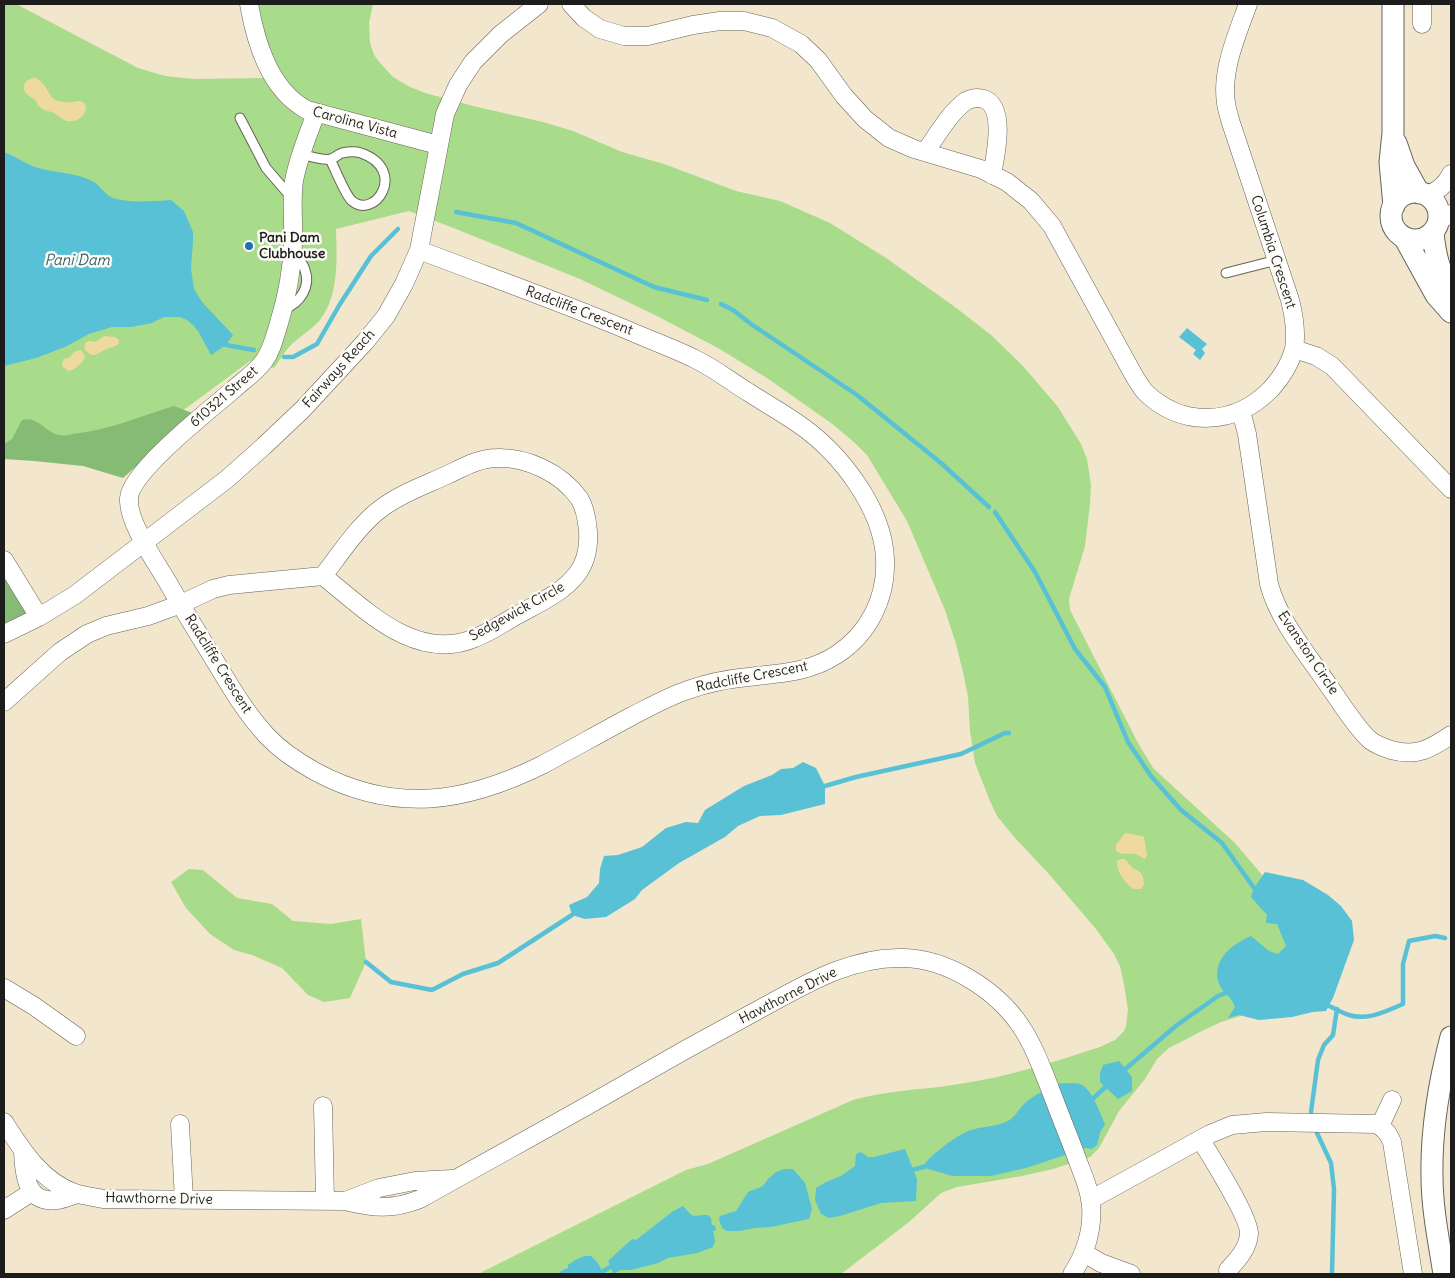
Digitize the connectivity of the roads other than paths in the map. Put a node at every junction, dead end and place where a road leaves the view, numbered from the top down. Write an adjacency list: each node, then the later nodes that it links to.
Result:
1 (249, 4): 8 (street, Carolina Vista)
2 (539, 4): 11 (street, Fairways Reach)
3 (571, 4): 12 (street, Columbia Crescent)
4 (1248, 4): 23 (street, Columbia Crescent)
5 (1393, 4): 10 (street)
6 (1422, 4): 7 (street)
7 (1422, 24)
8 (316, 113): 11 (street, Carolina Vista); 13 (street, 610321 Street)
9 (240, 118): 18 (lane)
10 (1393, 133): 17 (street); 19 (street)
11 (438, 145): 22 (street, Fairways Reach)
12 (925, 152): 16 (street, Columbia Crescent); 16 (street)
13 (301, 154): 14 (lane); 18 (street, 610321 Street)
14 (330, 159): 14 (lane)
15 (1451, 174): 17 (street)
16 (992, 175): 28 (street, Columbia Crescent)
17 (1423, 194): 19 (street); 20 (street)
18 (293, 199): 30 (street, 610321 Street)
19 (1394, 206): 21 (street)
20 (1441, 222): 21 (street); 25 (street)
21 (1404, 237): 26 (street)
22 (418, 250): 30 (street, Fairways Reach); 33 (street, Radcliffe Crescent)
23 (1277, 260): 24 (lane); 27 (street, Columbia Crescent)
24 (1226, 273)
25 (1451, 294)
26 (1451, 312)
27 (1294, 349): 28 (street, Columbia Crescent); 29 (street)
28 (1241, 412): 37 (street, Evanston Circle)
29 (1451, 489)
30 (144, 543): 33 (street, Radcliffe Crescent); 34 (street, Fairways Reach)
31 (4, 560): 34 (street)
32 (324, 576): 32 (street, Sedgewick Circle); 33 (street)
33 (181, 604): 36 (street)
34 (39, 617): 35 (street, Fairways Reach)
35 (4, 634)
36 (4, 702)
37 (1451, 735)
38 (4, 988): 39 (street)
39 (76, 1036)
40 (1451, 1037): 41 (street)
41 (1444, 1094): 66 (street)
42 (1392, 1100): 46 (street)
43 (323, 1106): 57 (street)
44 (4, 1122): 48 (street, Hawthorne Drive)
45 (180, 1124): 55 (street)
46 (1380, 1126): 47 (street); 65 (street)
47 (1201, 1140): 56 (street); 62 (street)
48 (23, 1152): 52 (street); 53 (street, Hawthorne Drive)
49 (455, 1179): 50 (street, Hawthorne Drive); 54 (street, Hawthorne Drive); 56 (street, Hawthorne Drive)
50 (415, 1181): 51 (street, Hawthorne Drive); 54 (street)
51 (379, 1188): 58 (street, Hawthorne Drive); 59 (street)
52 (32, 1192): 53 (street); 60 (street)
53 (76, 1194): 55 (street, Hawthorne Drive)
54 (420, 1199): 59 (street, Hawthorne Drive)
55 (184, 1200): 57 (street, Hawthorne Drive)
56 (1090, 1200): 61 (street, Hawthorne Drive)
57 (325, 1201): 58 (street, Hawthorne Drive)
58 (345, 1201): 59 (street, Hawthorne Drive)
59 (383, 1208)
60 (4, 1210)
61 (1084, 1253): 63 (street, Hawthorne Drive); 64 (street)
62 (1228, 1270)
63 (1072, 1274)
64 (1131, 1274)
65 (1413, 1274)
66 (1444, 1274)

